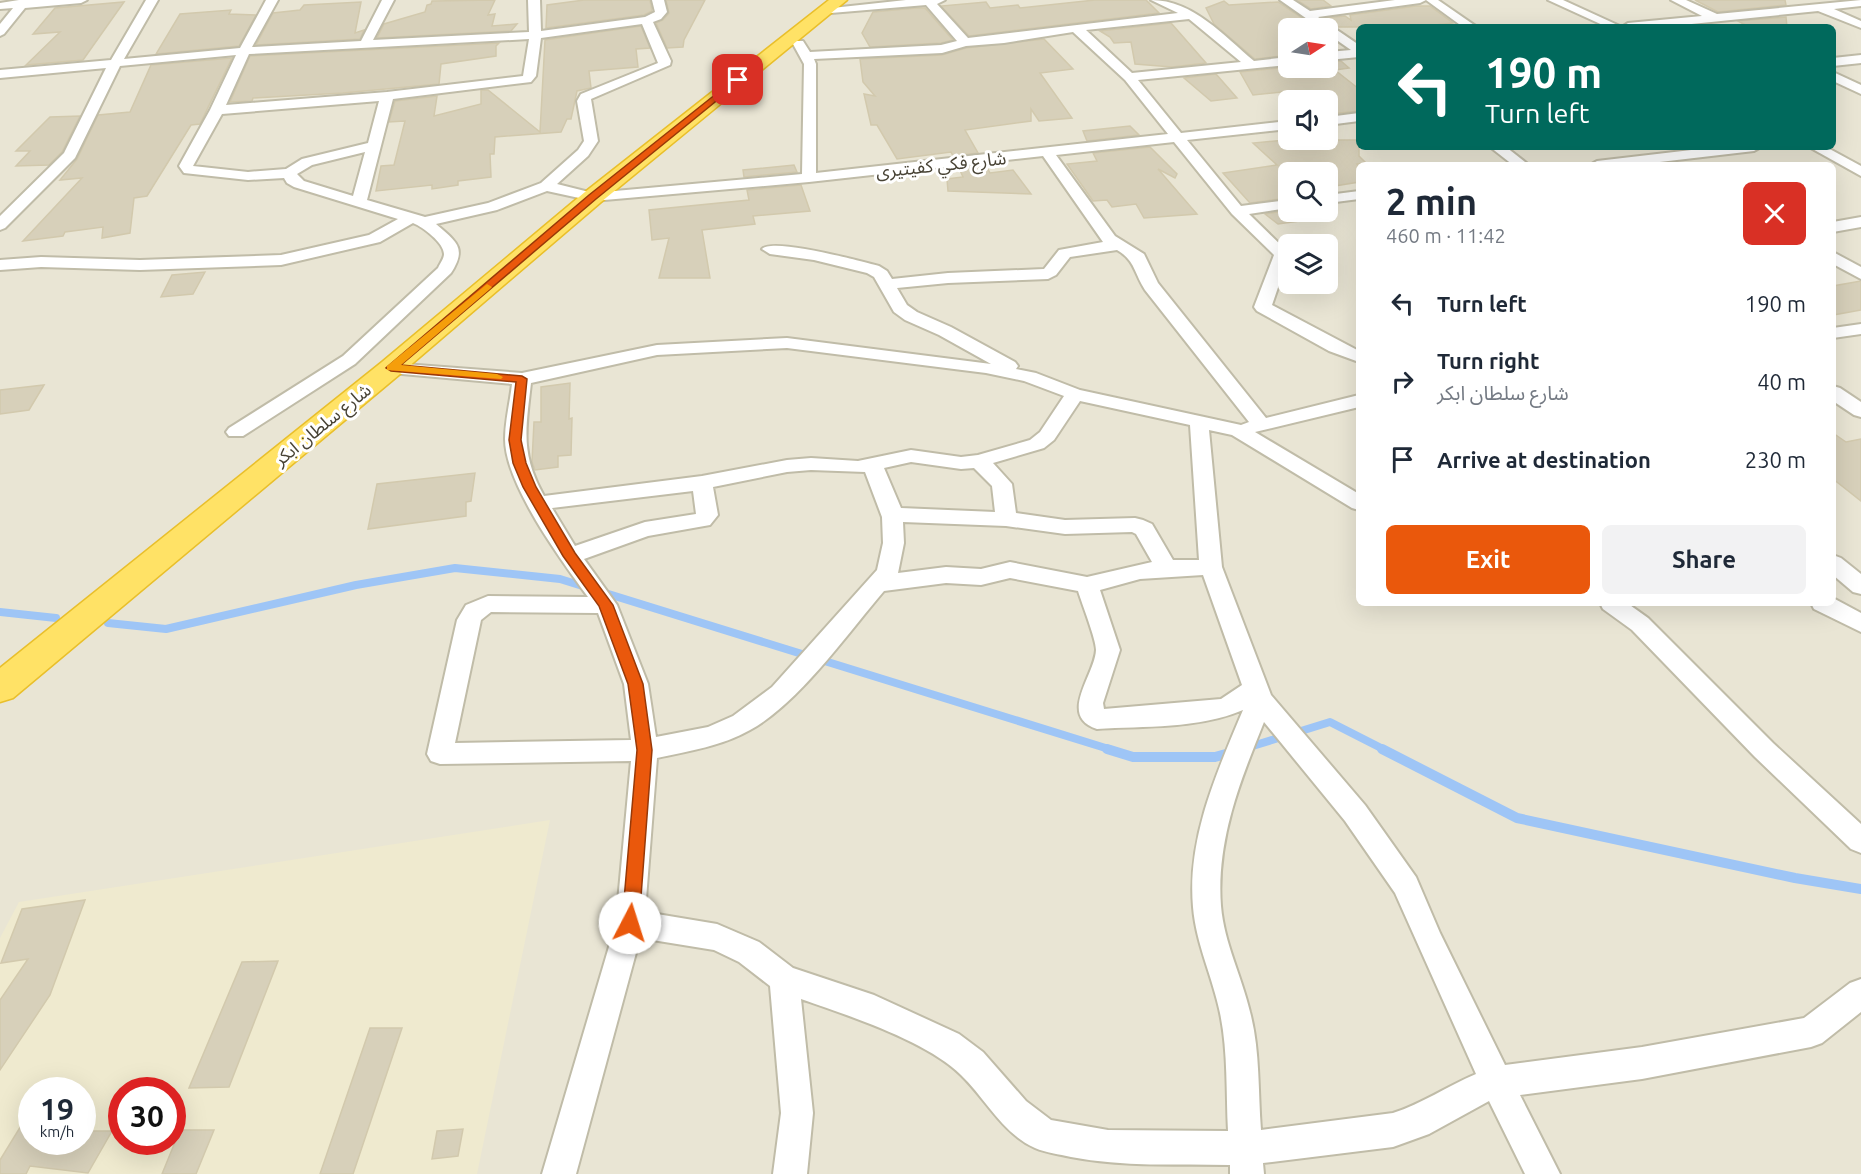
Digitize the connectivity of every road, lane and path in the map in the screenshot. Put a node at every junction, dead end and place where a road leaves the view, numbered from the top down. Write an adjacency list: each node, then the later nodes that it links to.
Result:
1 (81, 0): 15 (street)
2 (152, 0): 42 (street)
3 (272, 0): 36 (street)
4 (388, 0): 33 (street)
5 (534, 0): 31 (street)
6 (658, 0): 23 (street)
7 (1157, 0): 20 (street)
8 (1286, 0): 21 (street)
9 (1420, 0): 21 (street)
10 (1431, 0): 24 (street)
11 (1554, 0): 25 (street)
12 (1677, 0): 22 (street)
13 (1804, 0): 19 (street)
14 (934, 1): 18 (street); 32 (street)
15 (23, 2): 17 (street); 30 (street)
16 (1861, 3): 19 (street)
17 (0, 6)
18 (831, 6): 34 (highway, شارع سلطان ابكر)
19 (1822, 8): 22 (street); 28 (street)
20 (1192, 15): 29 (street); 43 (street)
21 (1308, 15): 35 (street)
22 (1716, 19): 26 (street); 27 (street)
23 (646, 20): 31 (street); 65 (street)
24 (1467, 24)
25 (1610, 24)
26 (1661, 24)
27 (1726, 24)
28 (1861, 25)
29 (1076, 28): 32 (street); 45 (street)
30 (0, 32)
31 (535, 35): 33 (street); 48 (street)
32 (965, 42): 34 (street)
33 (365, 45): 36 (street)
34 (800, 46): 64 (street); 67 (highway, شارع سلطان ابكر)
35 (1356, 50)
36 (244, 51): 42 (street); 49 (street)
37 (1356, 52): 38 (street)
38 (1338, 55)
39 (1861, 59): 41 (street)
40 (1278, 62): 43 (street)
41 (1836, 62)
42 (115, 63): 44 (street); 74 (street)
43 (1252, 65): 45 (street)
44 (0, 74)
45 (1129, 77): 53 (street)
46 (1836, 78): 47 (street)
47 (1861, 90)
48 (387, 96): 49 (street); 54 (street)
49 (217, 110): 63 (street)
50 (1356, 117): 51 (street)
51 (1338, 120)
52 (1278, 126): 53 (street, شارع فكي كفيتيرى)
53 (1180, 139): 58 (street, شارع فكي كفيتيرى); 71 (street)
54 (374, 146): 63 (street); 69 (street)
55 (1501, 150): 60 (street)
56 (1739, 150): 59 (street)
57 (1821, 150): 62 (street)
58 (1048, 153): 64 (street, شارع فكي كفيتيرى); 76 (street)
59 (1682, 161): 61 (street)
60 (1518, 162)
61 (1661, 162)
62 (1861, 172)
63 (289, 173): 69 (street)
64 (809, 178): 67 (street, شارع فكي كفيتيرى)
65 (546, 186): 67 (street, شارع فكي كفيتيرى); 72 (street)
66 (1356, 195): 68 (street)
67 (593, 197): 85 (highway, شارع سلطان ابكر)
68 (1338, 198)
69 (359, 202): 72 (street)
70 (1278, 205): 71 (street)
71 (1237, 211): 84 (street)
72 (417, 220): 79 (street); 95 (street)
73 (1861, 222): 75 (street)
74 (0, 225)
75 (1836, 226)
76 (1116, 244): 81 (street); 93 (street)
77 (770, 249): 81 (street)
78 (1836, 259): 80 (street)
79 (0, 265)
80 (1861, 274)
81 (886, 284): 86 (street)
82 (1861, 329): 83 (street)
83 (1836, 333)
84 (1356, 356)
85 (391, 368): 87 (street); 114 (highway, شارع سلطان ابكر)
86 (1029, 377): 87 (street); 88 (street)
87 (522, 379): 100 (street)
88 (1075, 394): 92 (street); 96 (street)
89 (1836, 394): 91 (street)
90 (1356, 401): 93 (street)
91 (1861, 411)
92 (1199, 422): 94 (street); 105 (street)
93 (1263, 426): 94 (street)
94 (1238, 430): 99 (street)
95 (236, 432)
96 (978, 461): 97 (street); 102 (street)
97 (872, 465): 98 (street); 101 (street)
98 (702, 483): 100 (street); 103 (street)
99 (1356, 501)
100 (540, 503): 103 (street)
101 (893, 515): 102 (street); 107 (street)
102 (1006, 519): 106 (street)
103 (570, 556): 110 (street)
104 (1836, 565): 109 (street)
105 (1211, 567): 106 (street); 115 (street)
106 (1166, 568): 108 (street)
107 (875, 584): 108 (street); 116 (street)
108 (1087, 585): 115 (street)
109 (1861, 586)
110 (606, 605): 116 (street); 116 (street)
111 (1615, 606): 117 (street)
112 (1830, 606): 113 (street)
113 (1861, 624)
114 (0, 688)
115 (1258, 694): 121 (street); 122 (street)
116 (645, 750): 118 (street)
117 (1861, 841)
118 (630, 923): 119 (street); 123 (street)
119 (784, 979): 122 (street); 124 (street)
120 (1861, 993): 121 (street)
121 (1496, 1082): 122 (street); 125 (street)
122 (1246, 1161)
123 (560, 1174)
124 (790, 1174)
125 (1544, 1174)

